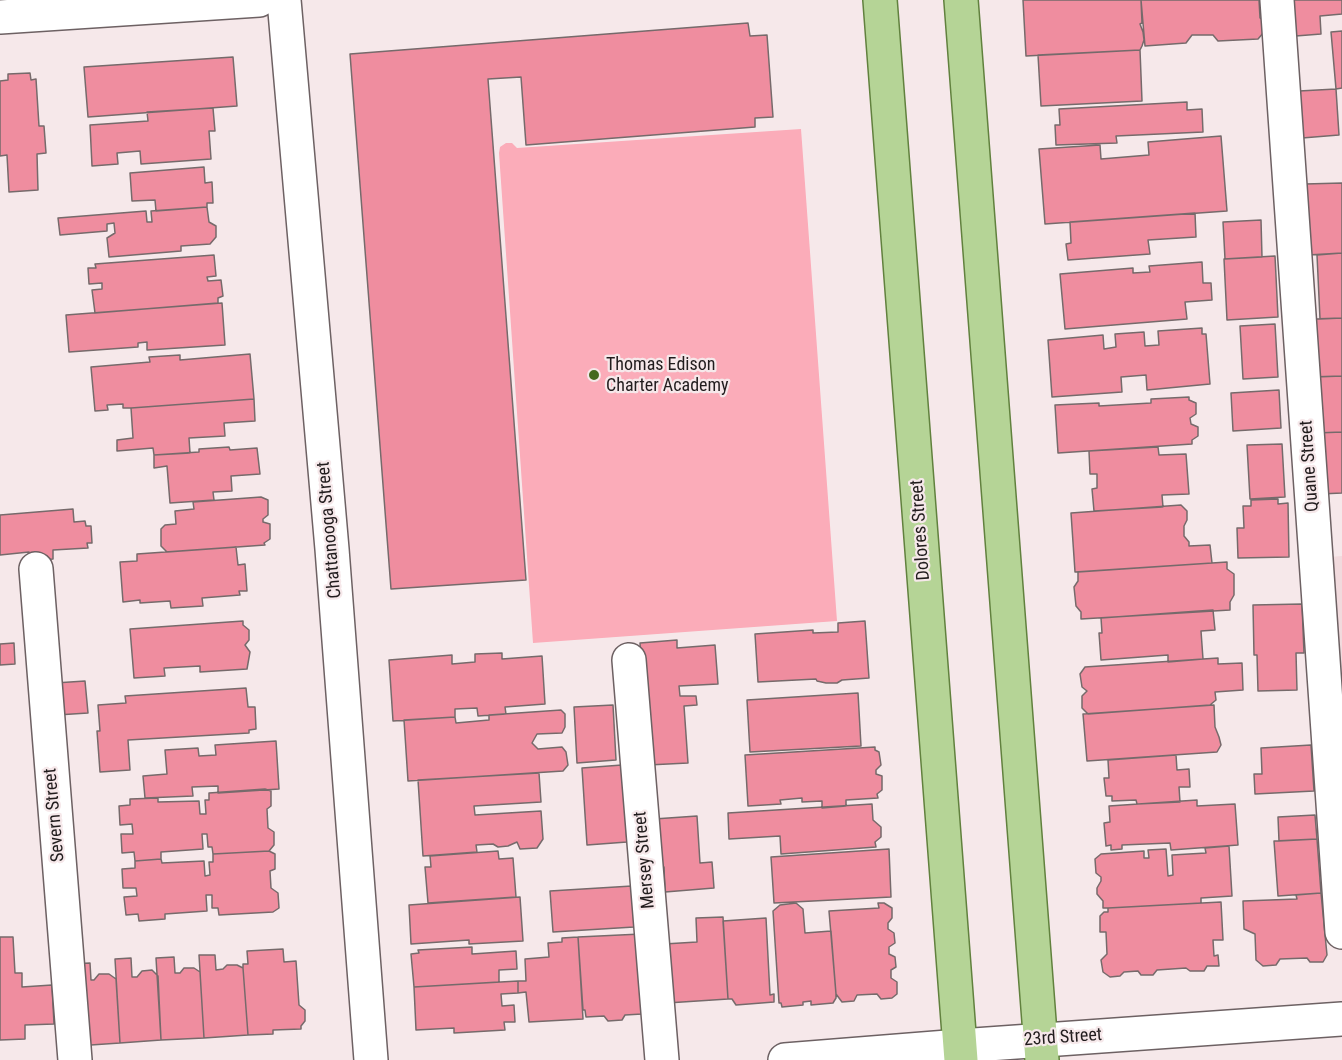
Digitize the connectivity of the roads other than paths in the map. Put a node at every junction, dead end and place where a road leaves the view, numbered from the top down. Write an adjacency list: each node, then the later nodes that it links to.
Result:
1 (260, 0): 6 (street)
2 (284, 0): 14 (street, Chattanooga Street)
3 (880, 0): 12 (main road, Dolores Street)
4 (961, 0): 11 (main road)
5 (1277, 0): 9 (street, Quane Street)
6 (0, 17)
7 (36, 569): 13 (street, Severn Street)
8 (629, 660): 15 (street, Mersey Street)
9 (1342, 932)
10 (1342, 1019): 11 (street, 23rd Street)
11 (1041, 1050): 12 (street, 23rd Street)
12 (961, 1053): 16 (street, 23rd Street)
13 (75, 1060)
14 (370, 1060)
15 (662, 1060)
16 (785, 1060)

